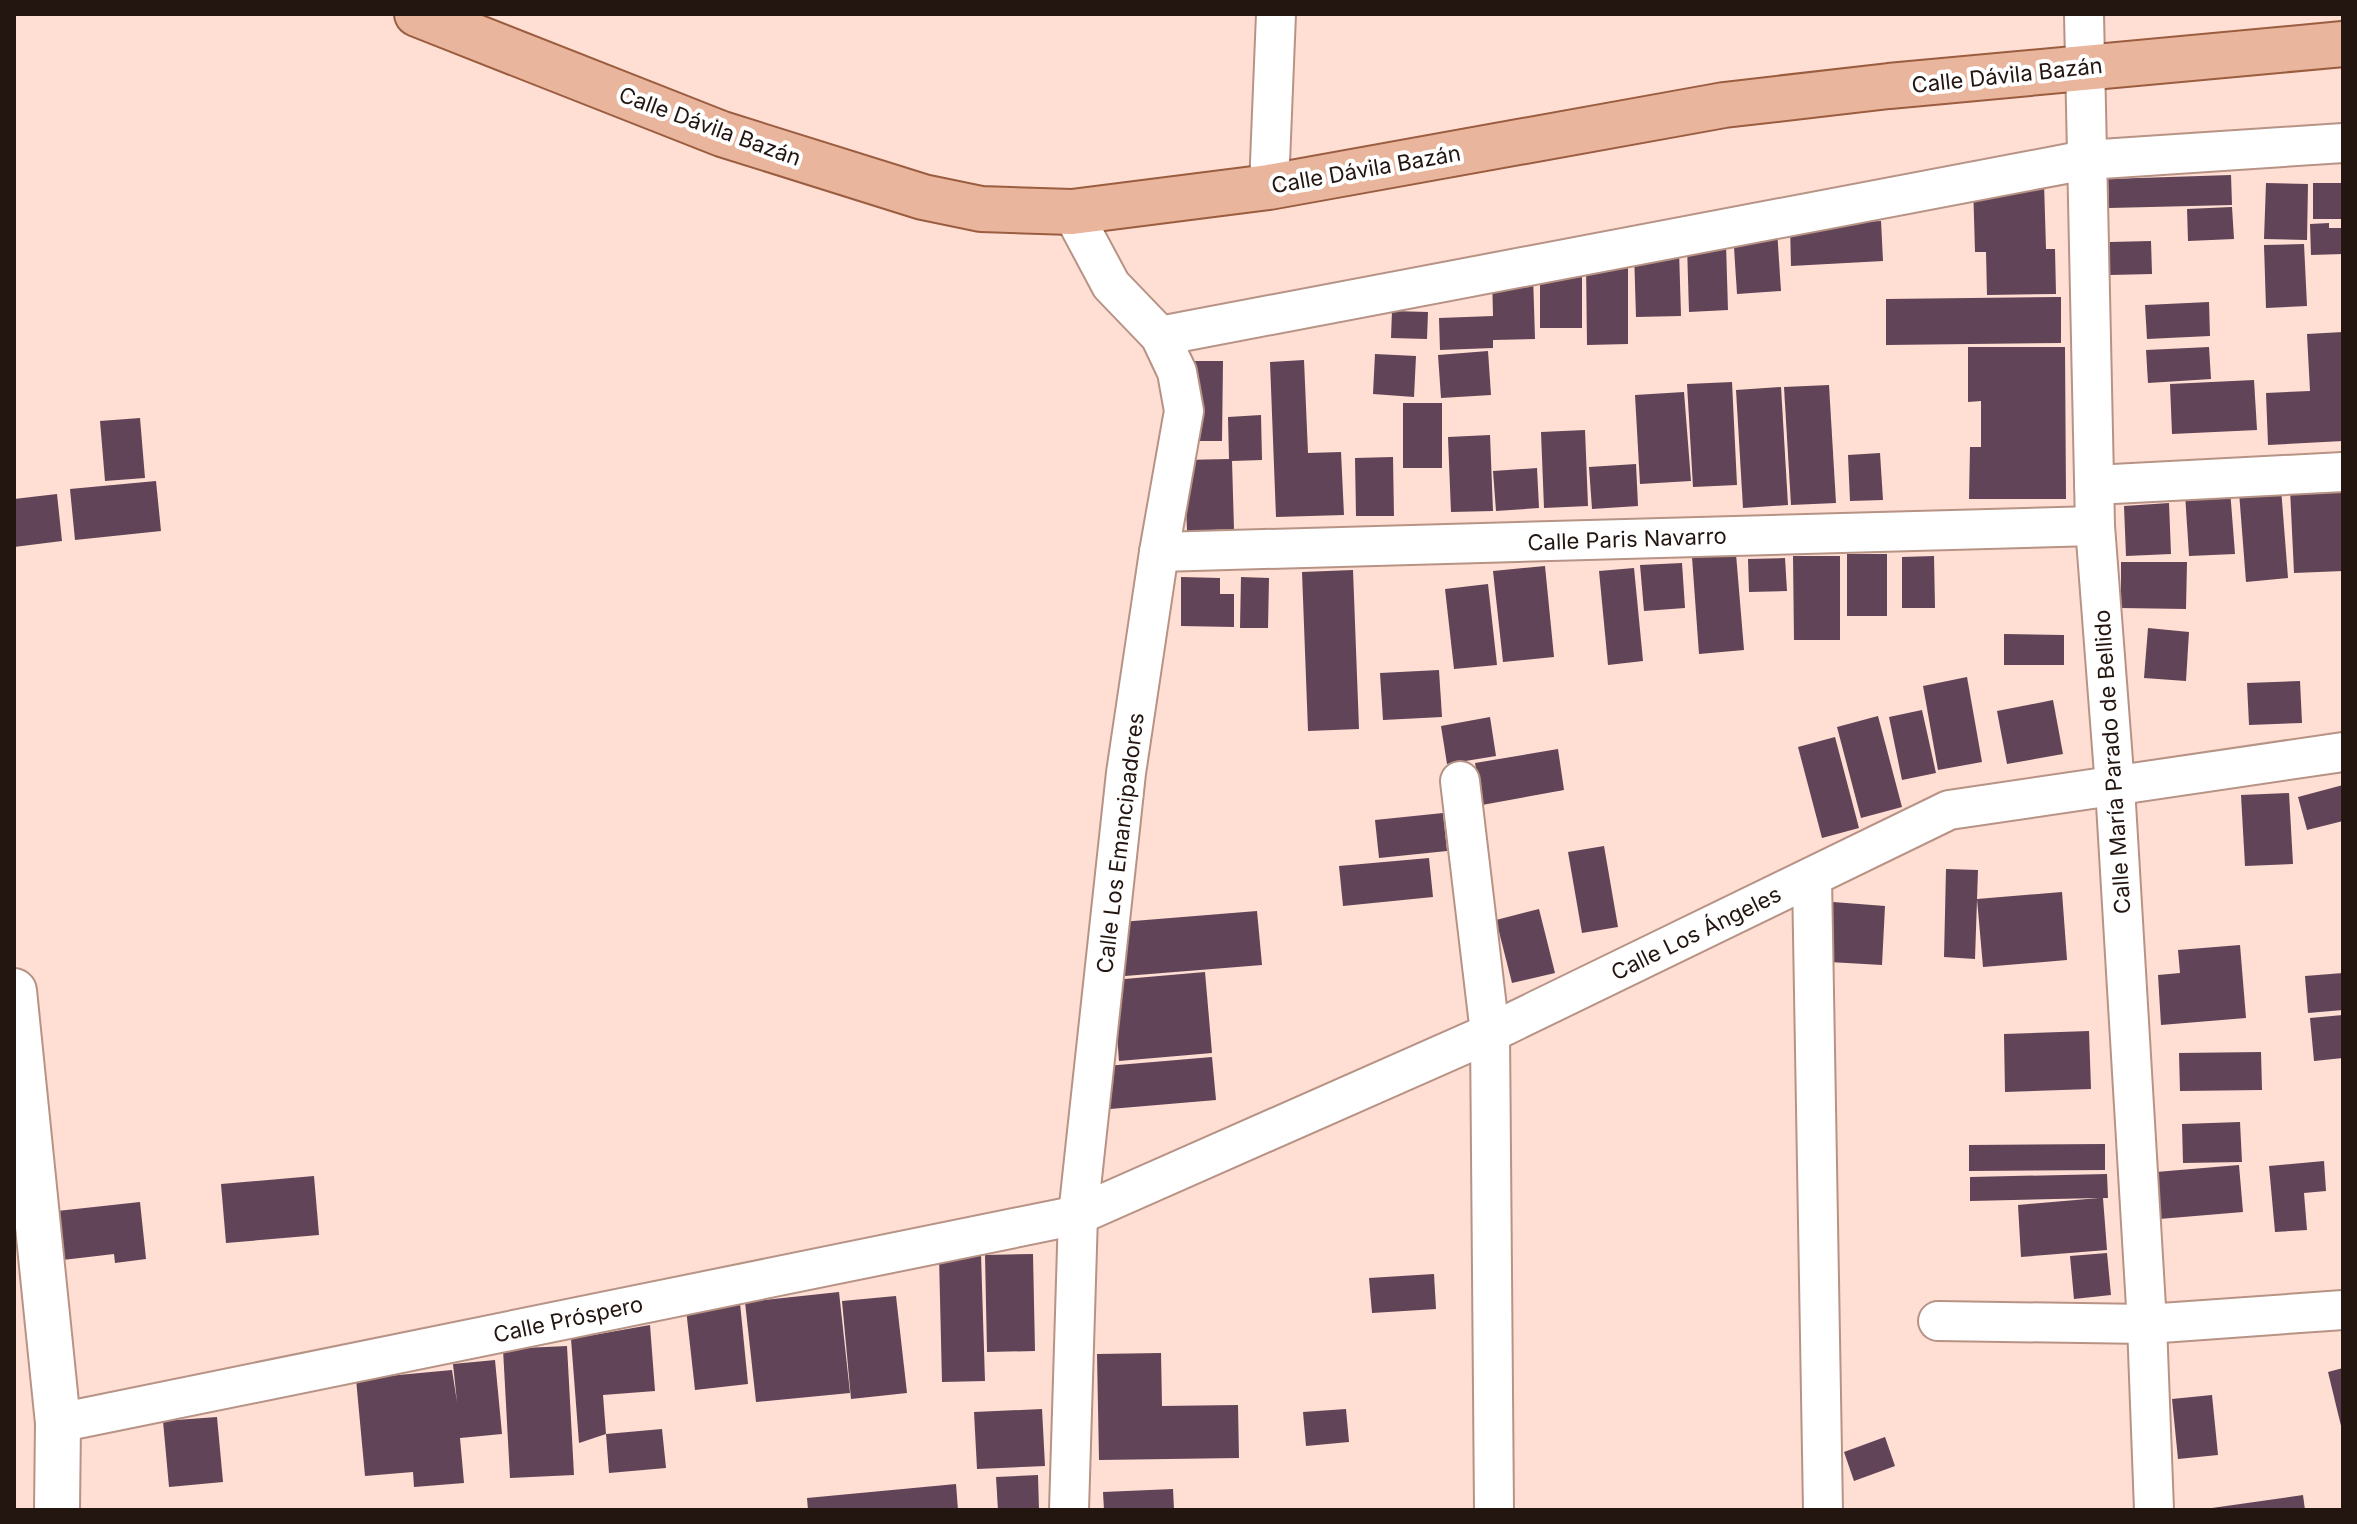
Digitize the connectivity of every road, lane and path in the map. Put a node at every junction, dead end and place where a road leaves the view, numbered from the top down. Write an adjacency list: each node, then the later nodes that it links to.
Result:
1 (417, 14): 9 (main road, Calle Dávila Bazán)
2 (1276, 14): 8 (street)
3 (2084, 14): 5 (street, Calle María Parado de Bellido)
4 (2343, 44): 5 (main road, Calle Dávila Bazán)
5 (2083, 67): 7 (street, Calle María Parado de Bellido); 8 (main road, Calle Dávila Bazán)
6 (2343, 143): 7 (street)
7 (2086, 160): 10 (street); 12 (street, Calle María Parado de Bellido)
8 (1269, 187): 9 (main road, Calle Dávila Bazán)
9 (1072, 212): 10 (street, Calle Los Emancipadores)
10 (1160, 336): 14 (street, Calle Los Emancipadores)
11 (2343, 472): 12 (street)
12 (2094, 485): 13 (street, Calle María Parado de Bellido)
13 (2095, 526): 14 (street, Calle Paris Navarro); 17 (street, Calle María Parado de Bellido)
14 (1159, 552): 21 (street, Calle Los Emancipadores)
15 (2343, 752): 17 (street, Calle Los Ángeles)
16 (1460, 781): 20 (street)
17 (2115, 787): 18 (street, Calle Los Ángeles); 24 (street, Calle María Parado de Bellido)
18 (1812, 877): 20 (street, Calle Los Ángeles); 29 (street)
19 (14, 991): 25 (street)
20 (1490, 1033): 21 (street, Calle Los Ángeles); 28 (street)
21 (1078, 1215): 25 (street, Calle Próspero); 27 (street, Calle Los Emancipadores)
22 (2343, 1310): 24 (street)
23 (1938, 1321): 24 (street)
24 (2147, 1324): 30 (street, Calle María Parado de Bellido)
25 (58, 1423): 26 (street)
26 (57, 1510)
27 (1069, 1510)
28 (1494, 1510)
29 (1823, 1510)
30 (2154, 1510)

